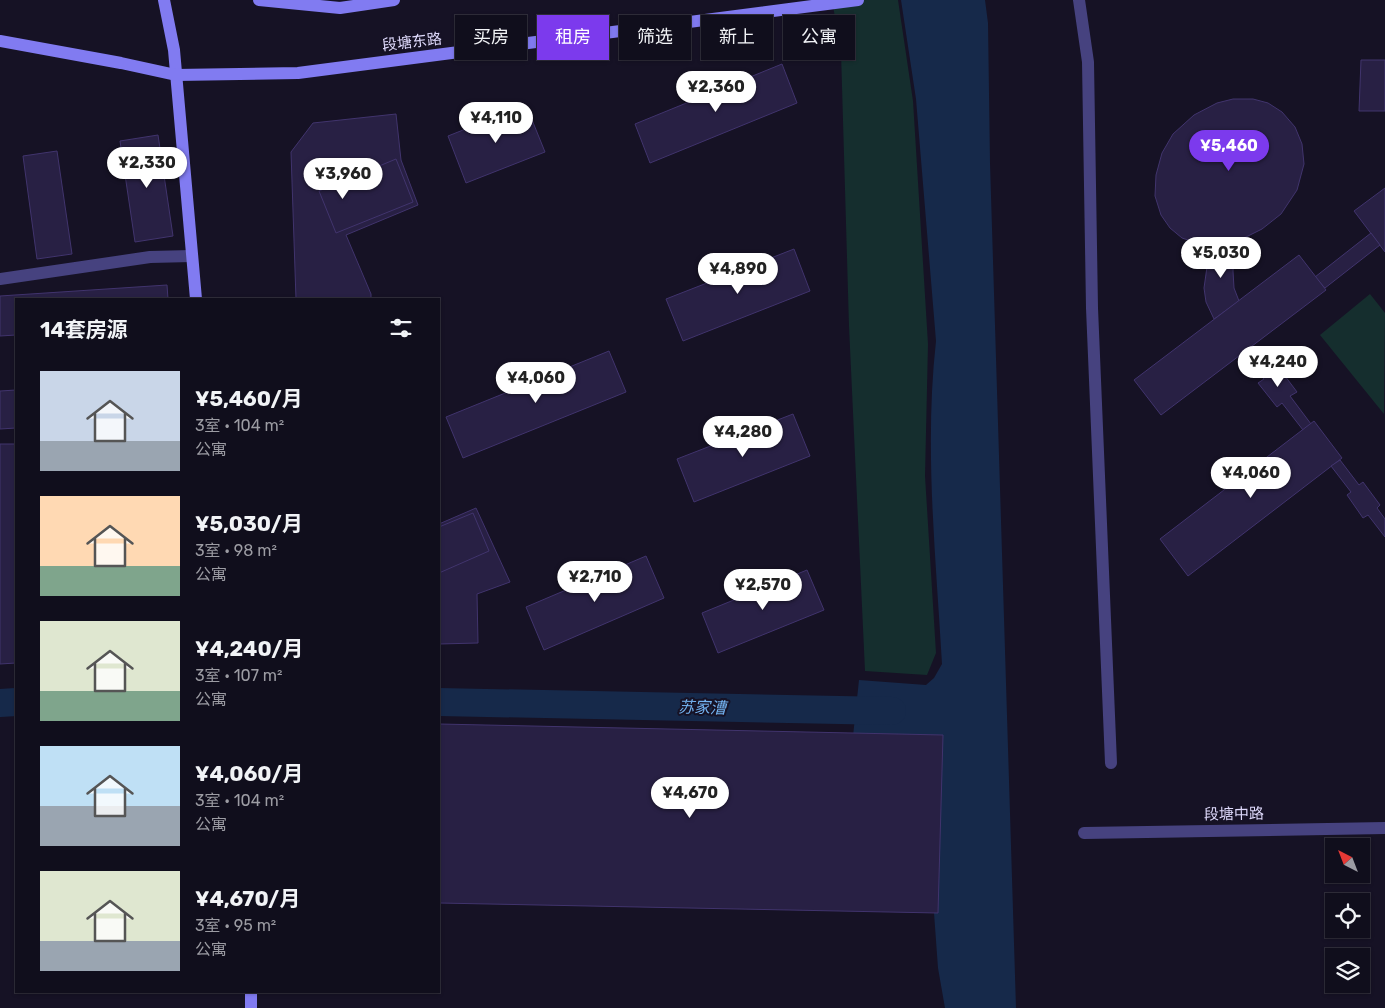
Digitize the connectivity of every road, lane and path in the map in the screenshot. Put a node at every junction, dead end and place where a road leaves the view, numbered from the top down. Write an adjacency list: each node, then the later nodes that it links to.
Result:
1 (164, 0): 7 (main road)
2 (259, 0): 3 (main road)
3 (394, 0)
4 (858, 0): 7 (main road, 段塘东路)
5 (1079, 0): 11 (street)
6 (0, 41): 7 (main road, 段塘东路)
7 (176, 75): 8 (main road)
8 (192, 256): 9 (street); 10 (main road)
9 (0, 279)
10 (196, 298)
11 (1111, 763)
12 (1385, 828): 13 (street, 段塘中路)
13 (1084, 833)
14 (250, 993): 15 (main road)
15 (251, 1008)

